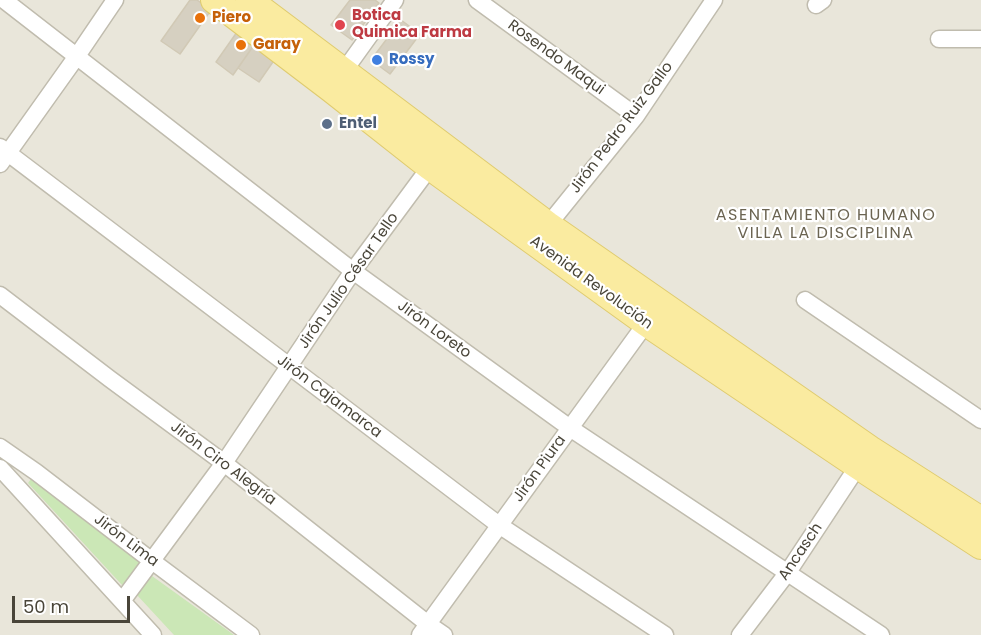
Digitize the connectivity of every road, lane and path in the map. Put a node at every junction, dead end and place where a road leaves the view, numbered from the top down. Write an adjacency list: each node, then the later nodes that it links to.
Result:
1 (4, 0): 10 (street, Jirón Loreto)
2 (115, 0): 10 (street)
3 (214, 0): 11 (main road, Avenida Revolución)
4 (249, 0): 11 (main road, Avenida Revolución)
5 (395, 0): 11 (street)
6 (477, 0): 12 (street, Rosendo Maqui)
7 (705, 3): 12 (street, Jirón Pedro Ruiz Gallo)
8 (939, 39): 9 (street)
9 (981, 39)
10 (77, 56): 13 (street); 16 (street, Jirón Loreto)
11 (337, 80): 14 (main road, Avenida Revolución); 15 (main road, Avenida Revolución)
12 (636, 116): 15 (street, Jirón Pedro Ruiz Gallo)
13 (3, 154): 20 (street, Jirón Cajamarca)
14 (430, 167): 16 (street, Jirón Julio César Tello); 19 (main road, Avenida Revolución)
15 (548, 225): 19 (main road, Avenida Revolución)
16 (353, 271): 20 (street, Jirón Julio César Tello); 22 (street, Jirón Loreto)
17 (0, 295): 24 (street, Jirón Ciro Alegría)
18 (805, 300): 21 (street)
19 (653, 313): 22 (street, Jirón Piura); 25 (main road, Avenida Revolución); 27 (main road, Avenida Revolución)
20 (289, 367): 24 (street, Jirón Julio César Tello); 28 (street, Jirón Cajamarca)
21 (981, 420)
22 (570, 428): 28 (street, Jirón Piura); 31 (street, Jirón Loreto)
23 (0, 447): 30 (street, Jirón Lima)
24 (224, 463): 30 (street, Jirón Julio César Tello); 33 (street, Jirón Ciro Alegría)
25 (858, 466): 29 (main road, Avenida Revolución); 31 (street, Ancasch)
26 (0, 468): 32 (street)
27 (981, 520)
28 (499, 525): 33 (street, Jirón Piura); 37 (street, Jirón Cajamarca)
29 (981, 546)
30 (152, 561): 32 (street, Jirón Julio César Tello); 35 (street, Jirón Lima)
31 (788, 572): 38 (street, Ancasch); 39 (street, Jirón Loreto)
32 (122, 601): 34 (street)
33 (424, 630): 36 (street, Jirón Ciro Alegría)
34 (153, 635)
35 (252, 635)
36 (444, 635)
37 (665, 635)
38 (740, 635)
39 (881, 635)

